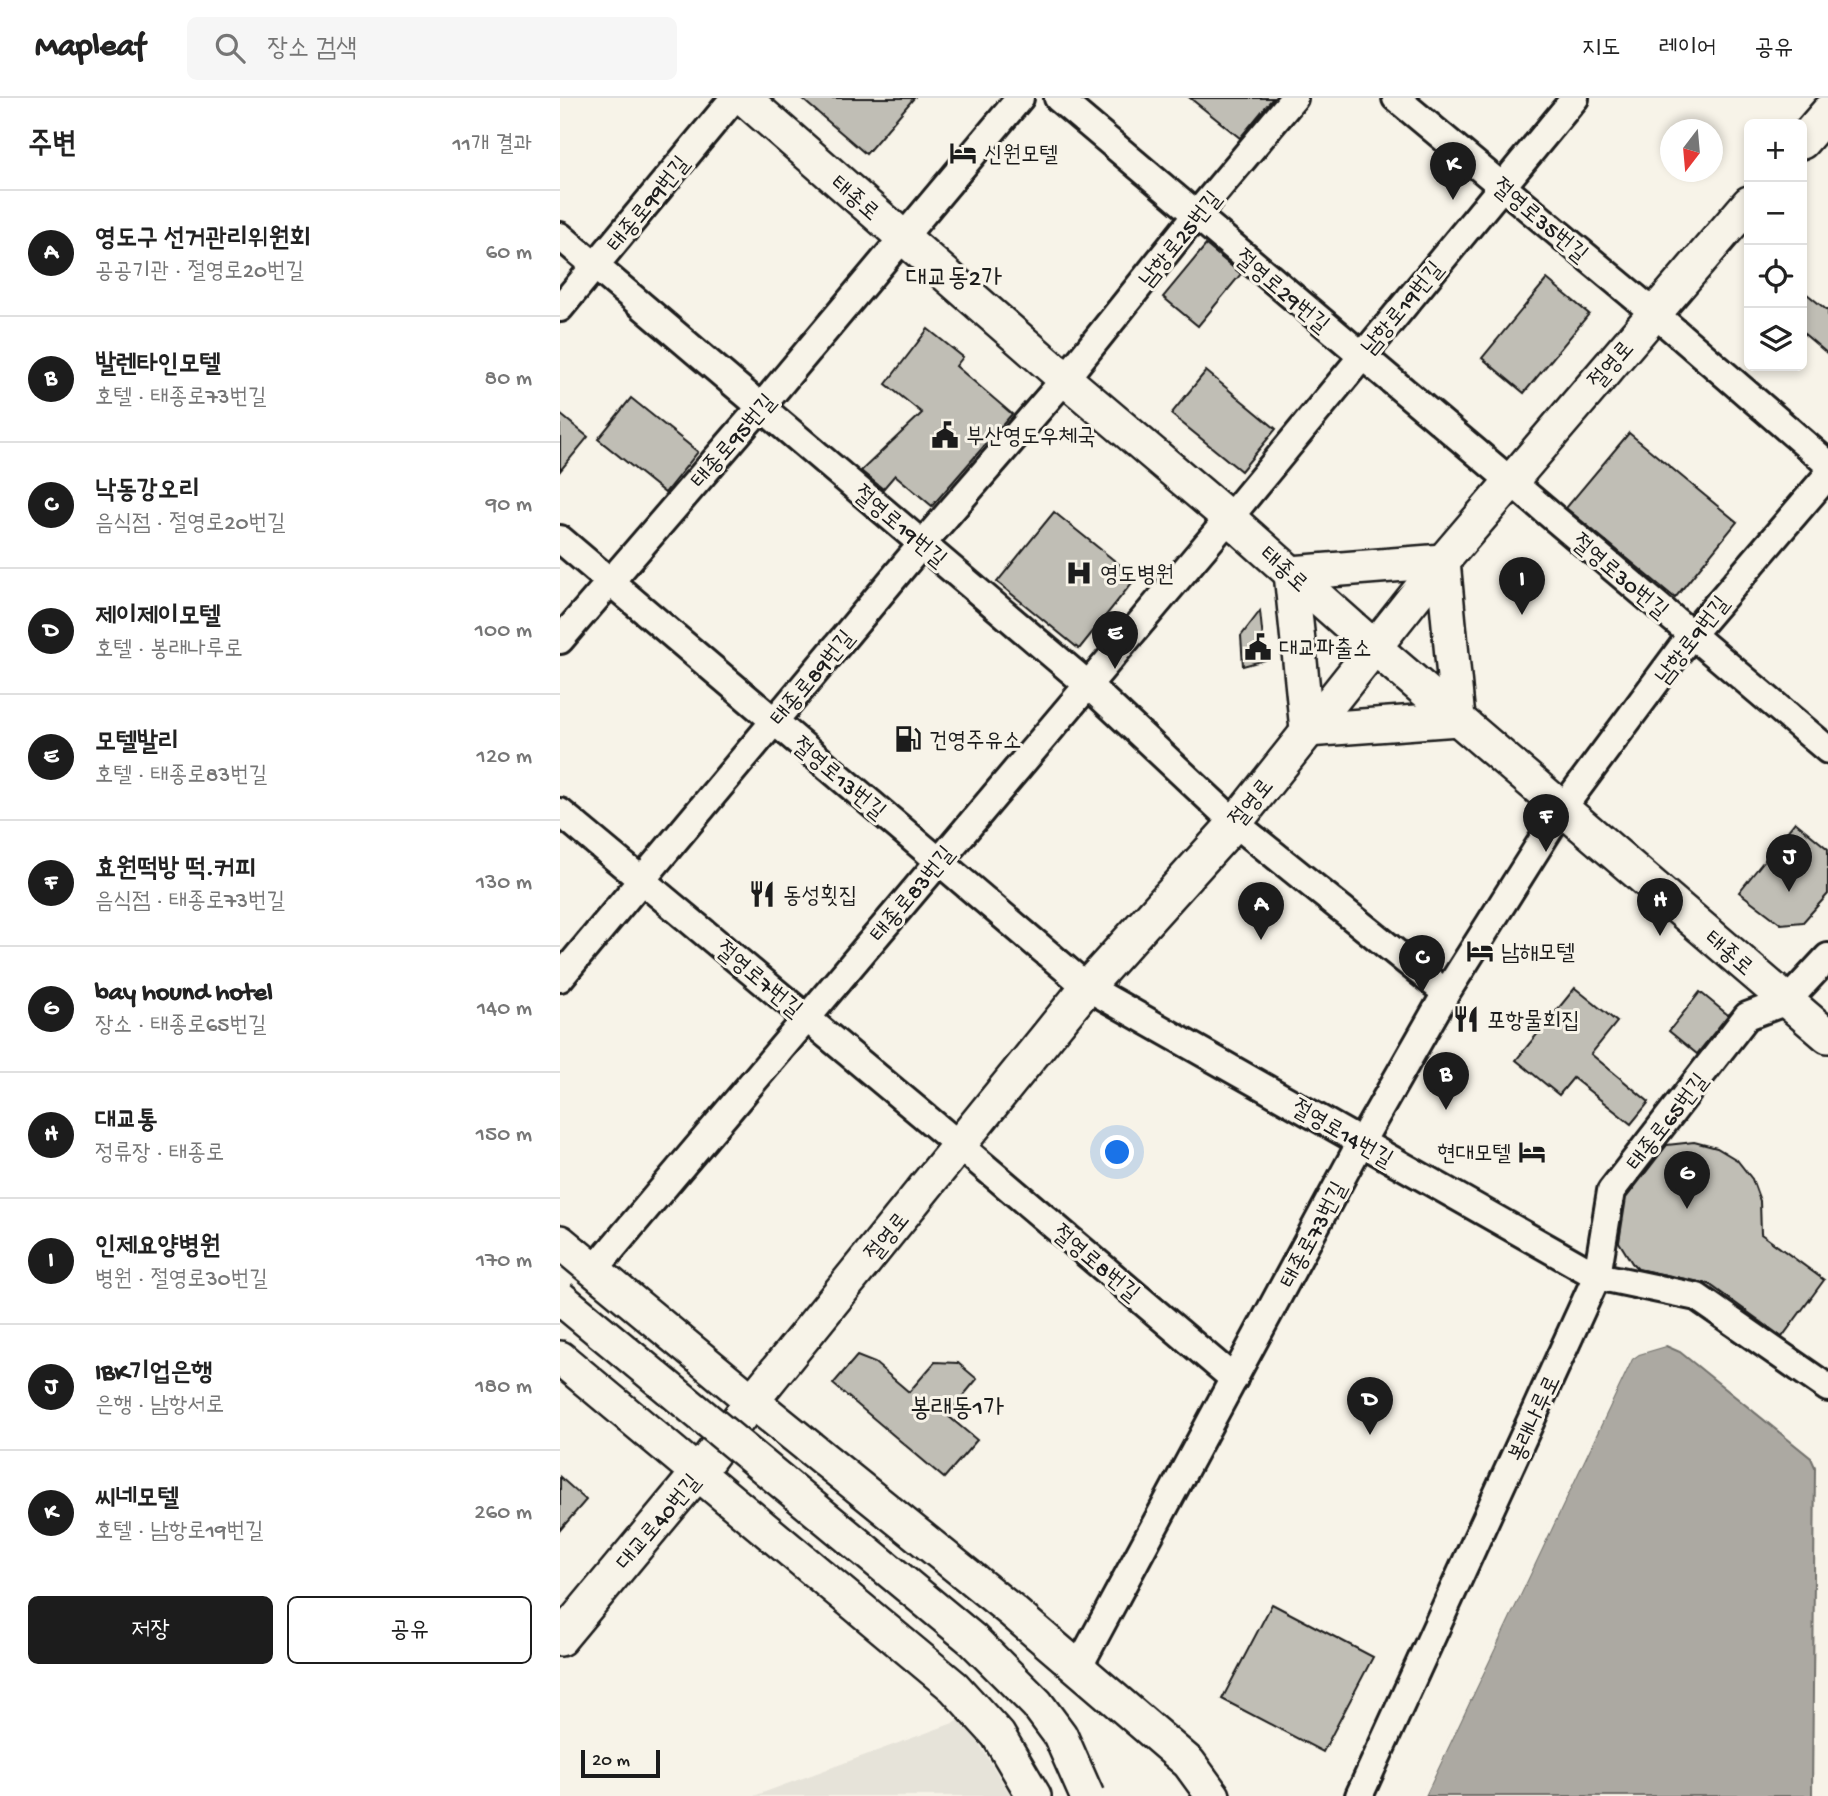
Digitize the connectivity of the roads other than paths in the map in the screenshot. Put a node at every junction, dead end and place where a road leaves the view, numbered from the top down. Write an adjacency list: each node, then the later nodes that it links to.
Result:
1 (734, 98): 15 (street, 태종로99번길)
2 (744, 98): 14 (main road, 태종로)
3 (1020, 98): 14 (street, 태종로95번길)
4 (1058, 98): 12 (street, 절영로29번길)
5 (1294, 98): 12 (street, 남항로25번길)
6 (1395, 98): 10 (street, 절영로35번길)
7 (1575, 98): 10 (street, 남항로19번길)
8 (1828, 112): 9 (main road)
9 (1807, 136)
10 (1502, 186): 17 (street, 절영로35번길); 18 (street, 남항로19번길)
11 (1744, 209): 17 (main road, 절영로)
12 (1196, 215): 18 (street, 절영로29번길); 19 (street, 남항로25번길)
13 (560, 236): 15 (street, 절영로19번길)
14 (902, 237): 19 (main road, 태종로); 20 (street, 태종로95번길)
15 (596, 265): 16 (street, 태종로99번길); 20 (street, 절영로19번길)
16 (560, 308)
17 (1654, 313): 21 (street, 절영로35번길); 23 (main road, 절영로)
18 (1361, 356): 23 (street, 절영로29번길); 24 (street, 남항로19번길)
19 (1065, 379): 24 (main road, 태종로); 26 (street, 태종로89번길)
20 (761, 407): 26 (street, 절영로19번길); 29 (street, 태종로95번길)
21 (1828, 464)
22 (1828, 475): 30 (street, 남항로9번길)
23 (1509, 481): 27 (main road, 절영로); 30 (street, 절영로30번길)
24 (1229, 518): 28 (main road, 태종로); 33 (street, 태종로83번길)
25 (560, 539): 29 (street, 절영로13번길)
26 (922, 544): 33 (street, 절영로19번길); 35 (street, 태종로89번길)
27 (1443, 561): 28 (main road); 32 (main road, 절영로); 34 (main road)
28 (1292, 573): 32 (main road, 태종로); 36 (main road)
29 (610, 582): 31 (street, 태종로95번길); 35 (street, 절영로13번길)
30 (1691, 635): 37 (street, 절영로30번길); 38 (street, 남항로9번길)
31 (560, 640)
32 (1374, 647): 34 (main road, 태종로); 36 (main road, 절영로)
33 (1087, 684): 40 (street, 절영로19번길); 41 (street, 태종로83번길)
34 (1458, 719): 36 (main road); 38 (main road, 태종로)
35 (774, 721): 41 (street, 절영로13번길); 42 (street, 태종로89번길)
36 (1307, 730): 40 (main road, 절영로)
37 (1828, 750)
38 (1562, 809): 46 (street, 태종로73번길); 47 (main road, 태종로)
39 (560, 812): 42 (street, 절영로7번길)
40 (1234, 823): 45 (main road, 절영로); 46 (street, 절영로19번길)
41 (939, 861): 45 (street, 절영로13번길); 48 (street, 태종로83번길)
42 (642, 880): 44 (street, 태종로89번길); 48 (street, 절영로7번길)
43 (1828, 957): 47 (street)
44 (560, 978)
45 (1087, 987): 50 (street, 절영로14번길); 51 (main road, 절영로)
46 (1446, 993): 50 (street, 태종로73번길)
47 (1787, 1001): 49 (main road, 태종로); 54 (street, 태종로65번길)
48 (807, 1018): 51 (street, 절영로7번길); 53 (street, 태종로83번길)
49 (1828, 1036)
50 (1361, 1142): 54 (street, 절영로14번길); 57 (street, 태종로73번길)
51 (960, 1146): 57 (street, 절영로8번길); 59 (main road, 절영로)
52 (560, 1242): 53 (main road)
53 (594, 1270): 59 (main road)
54 (1597, 1276): 58 (street); 66 (street, 봉래나루로)
55 (560, 1298): 64 (main road, bridge)
56 (560, 1358): 60 (main road)
57 (1234, 1379): 62 (street, 태종로73번길)
58 (1828, 1388)
59 (752, 1401): 60 (main road, 대교로40번길); 62 (main road)
60 (697, 1474): 61 (main road, 대교로40번길); 63 (main road)
61 (560, 1639)
62 (1078, 1668): 65 (main road)
63 (1034, 1796)
64 (1087, 1796)
65 (1213, 1796)
66 (1359, 1796)

